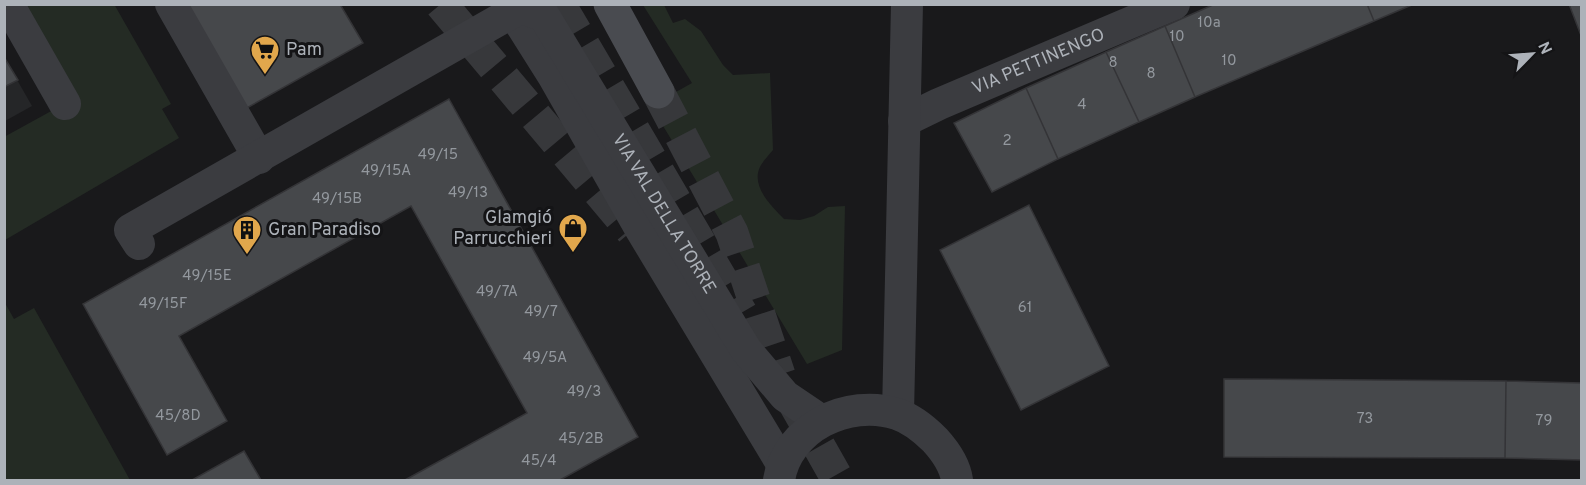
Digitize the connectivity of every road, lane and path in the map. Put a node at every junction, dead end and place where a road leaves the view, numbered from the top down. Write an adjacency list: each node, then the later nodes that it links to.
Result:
1 (8, 4): 8 (street)
2 (171, 4): 10 (street)
3 (610, 4): 7 (main road)
4 (907, 4): 9 (street)
5 (1174, 4): 9 (street, VIA PETTINENGO)
6 (511, 8): 10 (street); 13 (street, VIA VAL DELLA TORRE); 14 (street, VIA VAL DELLA TORRE)
7 (658, 92)
8 (65, 104)
9 (904, 121): 12 (street)
10 (259, 158): 11 (street)
11 (140, 244)
12 (898, 414): 13 (street); 15 (street)
13 (822, 421): 14 (street)
14 (780, 472)
15 (957, 480)

